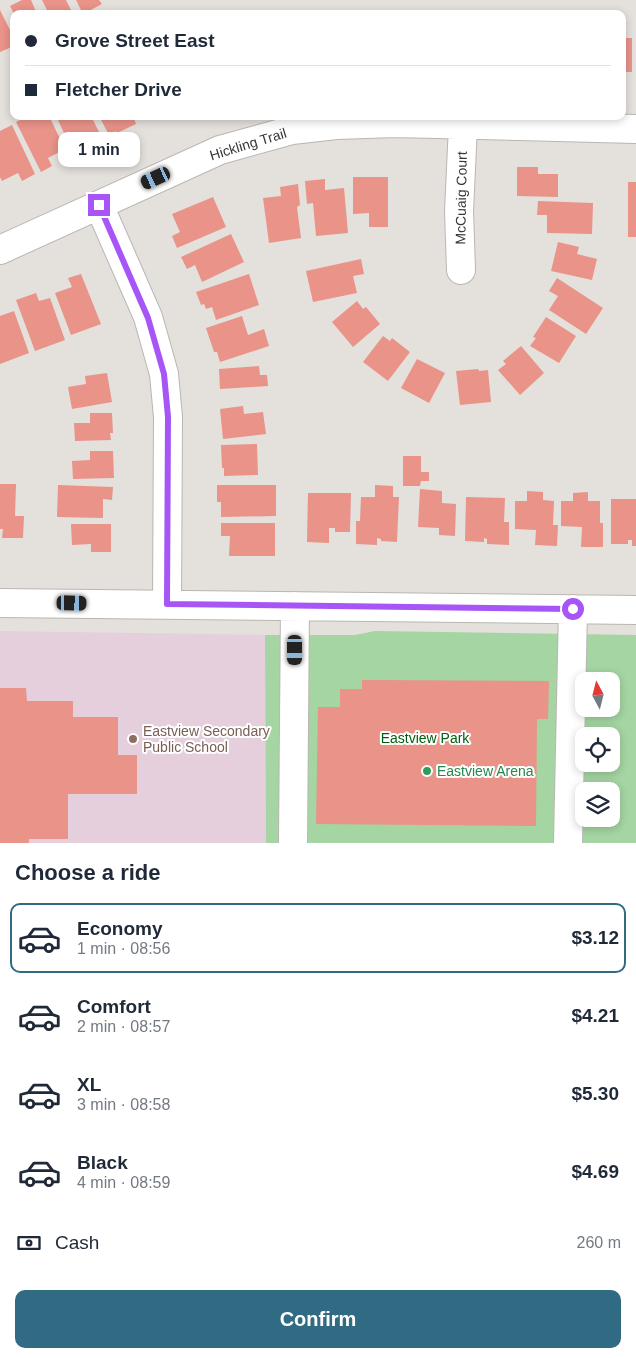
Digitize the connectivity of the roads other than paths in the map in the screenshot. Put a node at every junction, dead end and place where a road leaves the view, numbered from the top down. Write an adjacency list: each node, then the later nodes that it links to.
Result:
1 (462, 126): 2 (street, Hickling Trail); 3 (street, Hickling Trail); 5 (street, McCuaig Court)
2 (636, 129)
3 (99, 205): 4 (street, Hickling Trail); 7 (street)
4 (0, 250)
5 (462, 270)
6 (0, 603): 7 (street)
7 (167, 604): 8 (street)
8 (295, 606): 9 (street); 11 (street)
9 (573, 609): 10 (street); 12 (street)
10 (636, 610)
11 (293, 843)
12 (568, 843)

